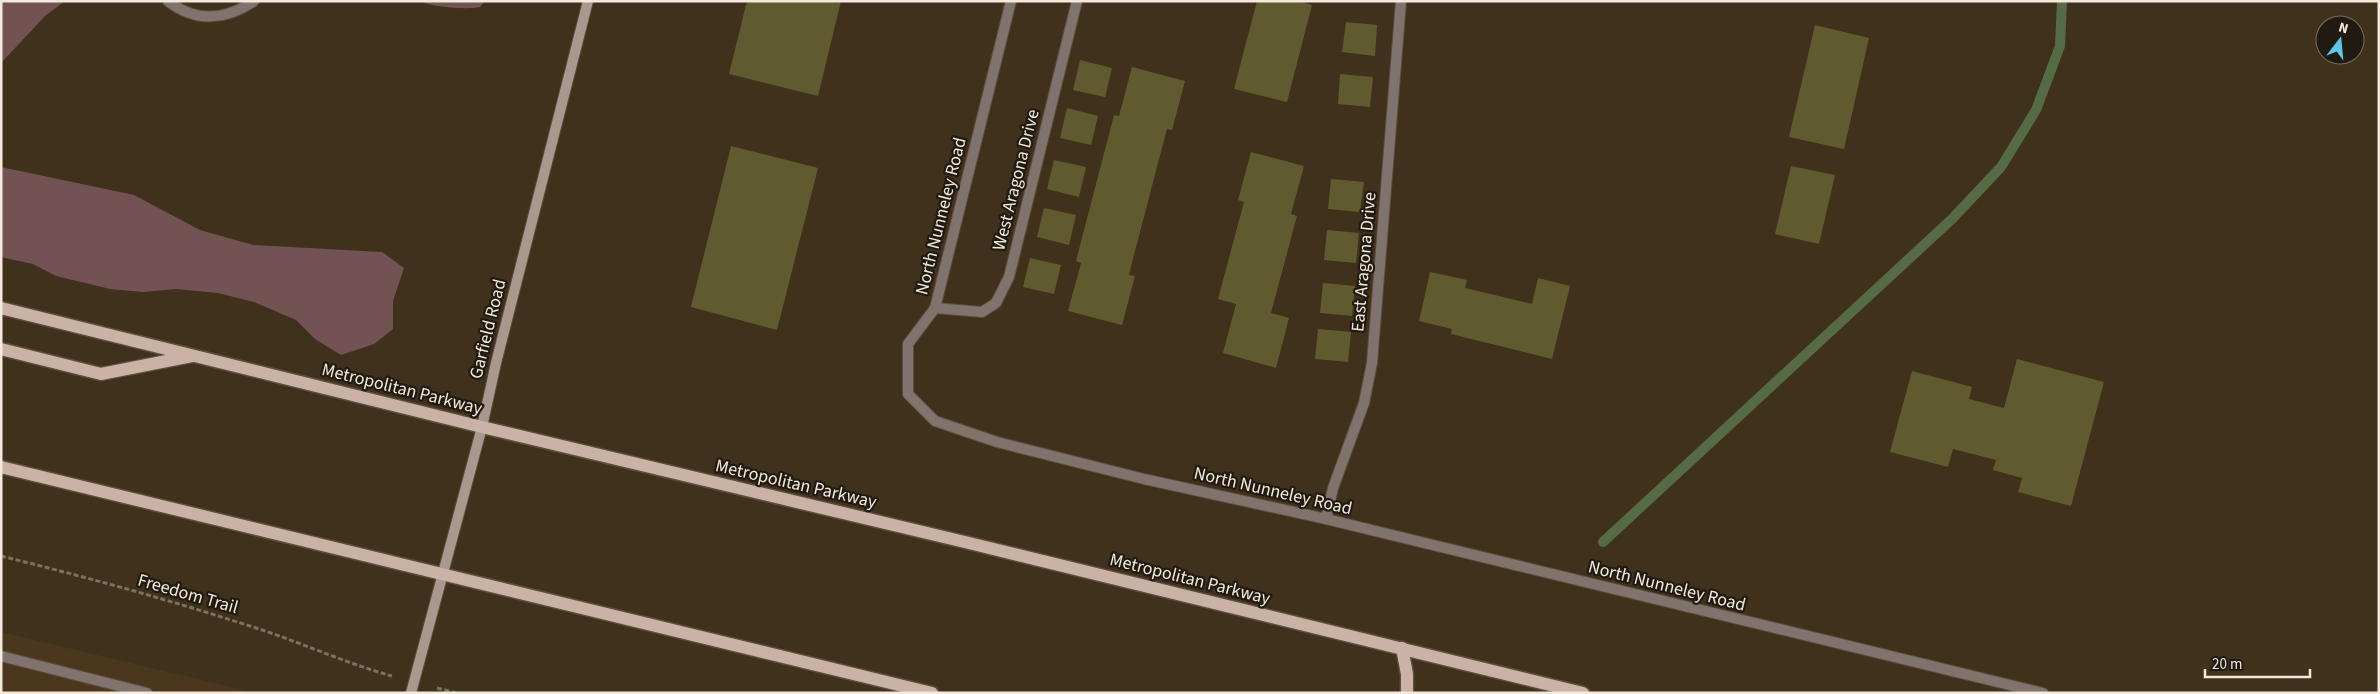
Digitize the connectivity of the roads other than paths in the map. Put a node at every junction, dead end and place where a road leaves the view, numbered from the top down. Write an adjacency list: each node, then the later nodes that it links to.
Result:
1 (168, 1): 2 (street)
2 (254, 1)
3 (588, 1): 11 (main road, Garfield Road)
4 (1011, 1): 8 (street, North Nunneley Road)
5 (1077, 1): 8 (street, West Aragona Drive)
6 (1401, 1): 13 (street, East Aragona Drive)
7 (1, 308): 10 (main road, Metropolitan Parkway)
8 (936, 308): 13 (street, North Nunneley Road)
9 (1, 349): 10 (main road)
10 (197, 355): 11 (main road, Metropolitan Parkway)
11 (482, 427): 14 (main road, Garfield Road); 15 (main road, Metropolitan Parkway)
12 (1, 467): 14 (main road)
13 (1326, 519): 22 (street, North Nunneley Road)
14 (442, 574): 18 (main road, Garfield Road); 19 (main road)
15 (1402, 648): 20 (main road); 21 (main road, Metropolitan Parkway)
16 (1, 656): 17 (street)
17 (147, 693)
18 (411, 693)
19 (932, 693)
20 (1407, 693)
21 (1582, 693)
22 (2042, 693)

